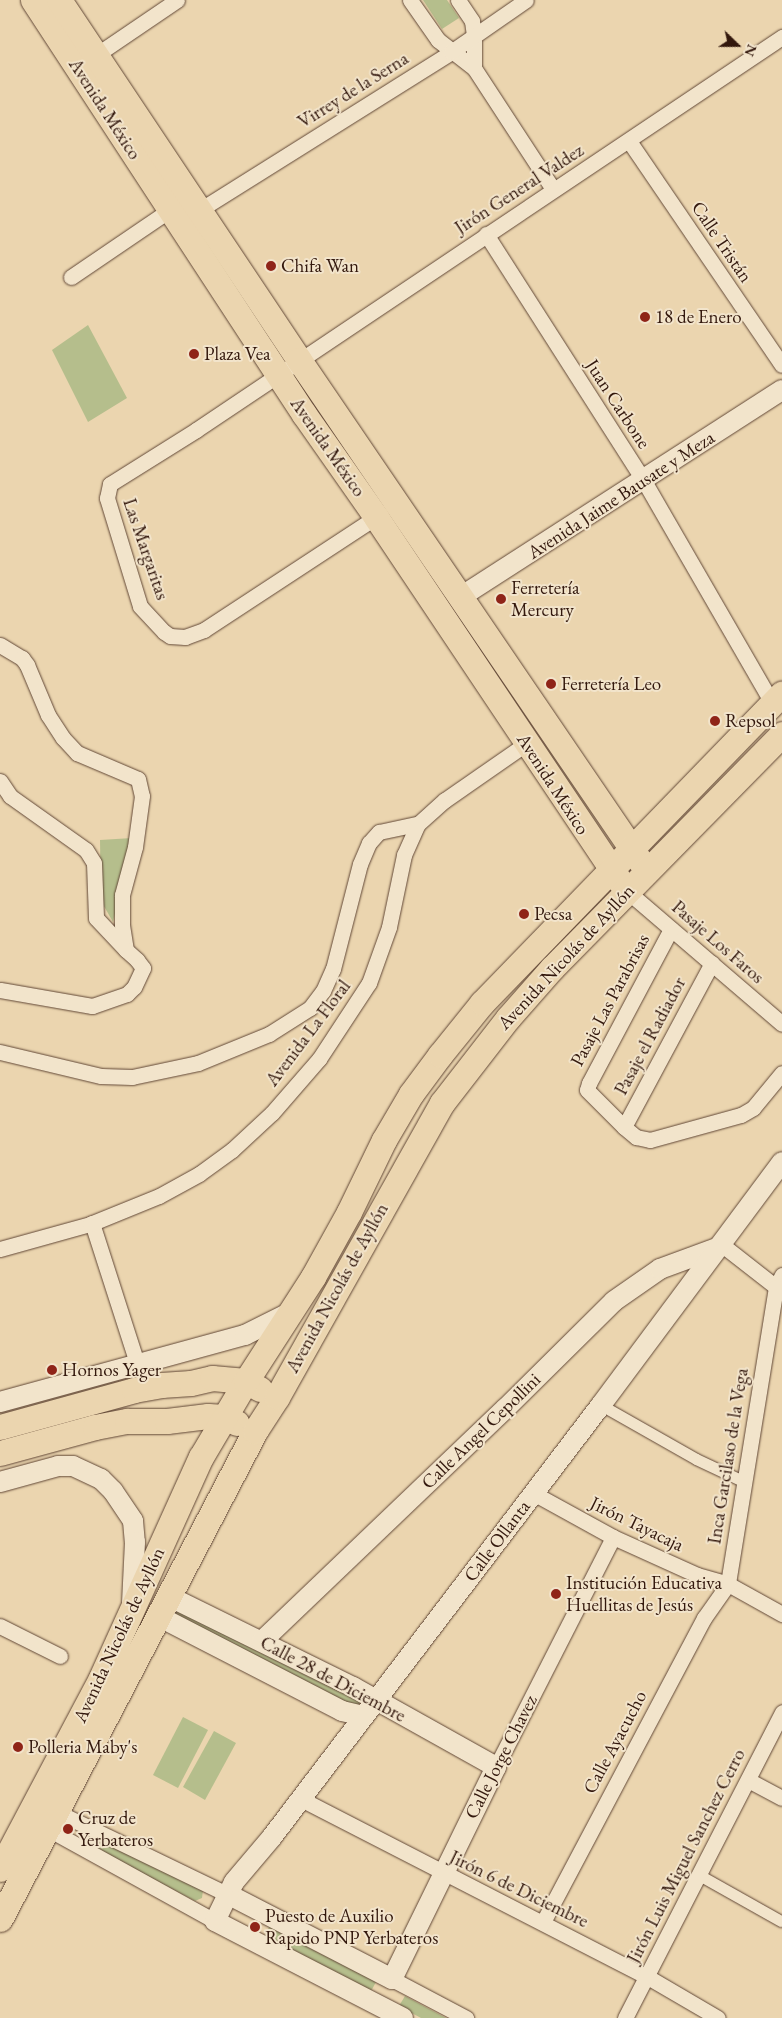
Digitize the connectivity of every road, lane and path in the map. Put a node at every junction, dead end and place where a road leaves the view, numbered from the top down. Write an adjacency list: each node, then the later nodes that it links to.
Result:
1 (32, 0): 14 (main road, Avenida México)
2 (59, 0): 10 (main road, Avenida México)
3 (177, 0): 10 (street)
4 (410, 0): 9 (street)
5 (458, 0): 7 (street)
6 (526, 0): 7 (street, Virrey de la Serna)
7 (474, 35): 9 (street, Virrey de la Serna); 11 (street)
8 (782, 37): 12 (street, Jirón General Valdez)
9 (451, 52): 11 (street); 15 (street, Virrey de la Serna)
10 (96, 55): 15 (main road, Avenida México)
11 (474, 68): 13 (street)
12 (629, 140): 13 (street, Jirón General Valdez); 19 (street, Calle Tristán)
13 (553, 189): 16 (street, Jirón General Valdez)
14 (171, 209): 17 (street); 20 (main road, Avenida México)
15 (198, 210): 18 (main road, Avenida México)
16 (486, 234): 18 (street, Jirón General Valdez); 22 (street, Juan Carbone)
17 (71, 277)
18 (299, 360): 20 (street, Jirón General Valdez); 24 (main road, Avenida México)
19 (782, 365)
20 (278, 373): 23 (main road, Avenida México); 23 (street, Las Margaritas)
21 (782, 390): 22 (street, Avenida Jaime Bausate y Meza)
22 (644, 481): 24 (street, Avenida Jaime Bausate y Meza); 26 (street, Juan Carbone)
23 (376, 517): 28 (main road, Avenida México)
24 (460, 598): 32 (main road, Avenida México)
25 (0, 645): 37 (street)
26 (777, 698): 32 (main road, Avenida Nicolás de Ayllón)
27 (782, 734): 34 (main road, Avenida Nicolás de Ayllón)
28 (526, 743): 31 (street); 33 (main road, Avenida México)
29 (0, 781): 30 (street)
30 (5, 801): 37 (street)
31 (418, 824): 41 (street); 45 (street, Avenida La Floral)
32 (631, 848): 33 (main road, Avenida Nicolás de Ayllón); 34 (main road, Avenida México)
33 (610, 870): 35 (main road, Avenida México); 49 (main road, Avenida Nicolás de Ayllón)
34 (648, 871): 35 (main road, Avenida Nicolás de Ayllón)
35 (627, 891): 36 (street, Pasaje Los Faros); 52 (main road, Avenida Nicolás de Ayllón)
36 (671, 929): 38 (street, Pasaje Los Faros); 43 (street, Pasaje Las Parabrisas)
37 (126, 950): 39 (street)
38 (712, 963): 40 (street, Pasaje Los Faros); 43 (street, Pasaje el Radiador)
39 (0, 990)
40 (782, 1024)
41 (0, 1052)
42 (782, 1072): 43 (street)
43 (624, 1127)
44 (782, 1162): 46 (street, Calle Ollanta)
45 (92, 1223): 47 (street, Avenida La Floral); 50 (street)
46 (719, 1246): 48 (street); 54 (street, Calle Ollanta); 68 (street, Calle Angel Cepollini)
47 (0, 1249)
48 (779, 1281): 60 (street, Inca Garcilaso de la Vega)
49 (291, 1312): 50 (street); 51 (main road, Avenida Nicolás de Ayllón)
50 (138, 1363): 53 (street)
51 (246, 1382): 52 (main road); 55 (main road, Avenida Nicolás de Ayllón); 56 (main road)
52 (277, 1397): 57 (main road, Avenida Nicolás de Ayllón)
53 (0, 1402)
54 (601, 1405): 60 (street); 61 (street, Calle Ollanta)
55 (225, 1417): 57 (main road); 58 (main road); 65 (main road, Avenida Nicolás de Ayllón)
56 (0, 1427)
57 (255, 1432): 64 (main road, Avenida Nicolás de Ayllón)
58 (0, 1452)
59 (0, 1482): 65 (street)
60 (745, 1482): 63 (street, Inca Garcilaso de la Vega)
61 (533, 1493): 62 (street, Jirón Tayacaja); 70 (street, Calle Ollanta)
62 (613, 1537): 63 (street, Jirón Tayacaja); 73 (street, Calle Jorge Chavez)
63 (728, 1584): 66 (street); 85 (street, Calle Ayacucho)
64 (163, 1606): 68 (street, Calle 28 de Diciembre); 72 (street, Calle 28 de Diciembre); 77 (main road, Avenida Nicolás de Ayllón)
65 (132, 1611): 78 (main road, Avenida Nicolás de Ayllón)
66 (782, 1614)
67 (0, 1626): 69 (street)
68 (262, 1641): 70 (street, Calle 28 de Diciembre)
69 (60, 1656)
70 (376, 1700): 72 (street, Calle Ollanta); 73 (street, Calle 28 de Diciembre)
71 (782, 1712): 74 (street, Jirón Luis Miguel Sanchez Cerro)
72 (363, 1716): 76 (street, Calle Ollanta)
73 (496, 1767): 79 (street, Calle Jorge Chavez)
74 (748, 1780): 75 (street); 80 (street, Jirón Luis Miguel Sanchez Cerro)
75 (782, 1798)
76 (301, 1799): 79 (street, Jirón 6 de Diciembre); 81 (street, Calle Ollanta)
77 (52, 1821): 81 (street); 82 (main road, Avenida Nicolás de Ayllón); 83 (street)
78 (0, 1869)
79 (442, 1873): 85 (street, Jirón 6 de Diciembre); 87 (street, Calle Jorge Chavez)
80 (699, 1875): 84 (street); 86 (street, Jirón Luis Miguel Sanchez Cerro)
81 (228, 1894): 83 (street, Calle Ollanta); 87 (street)
82 (0, 1920)
83 (215, 1921): 88 (street)
84 (781, 1921)
85 (543, 1922): 86 (street, Jirón 6 de Diciembre)
86 (646, 1976): 90 (street, Jirón Luis Miguel Sanchez Cerro); 91 (street, Jirón 6 de Diciembre)
87 (392, 1979): 89 (street)
88 (403, 2018)
89 (466, 2018)
90 (625, 2018)
91 (718, 2018)

